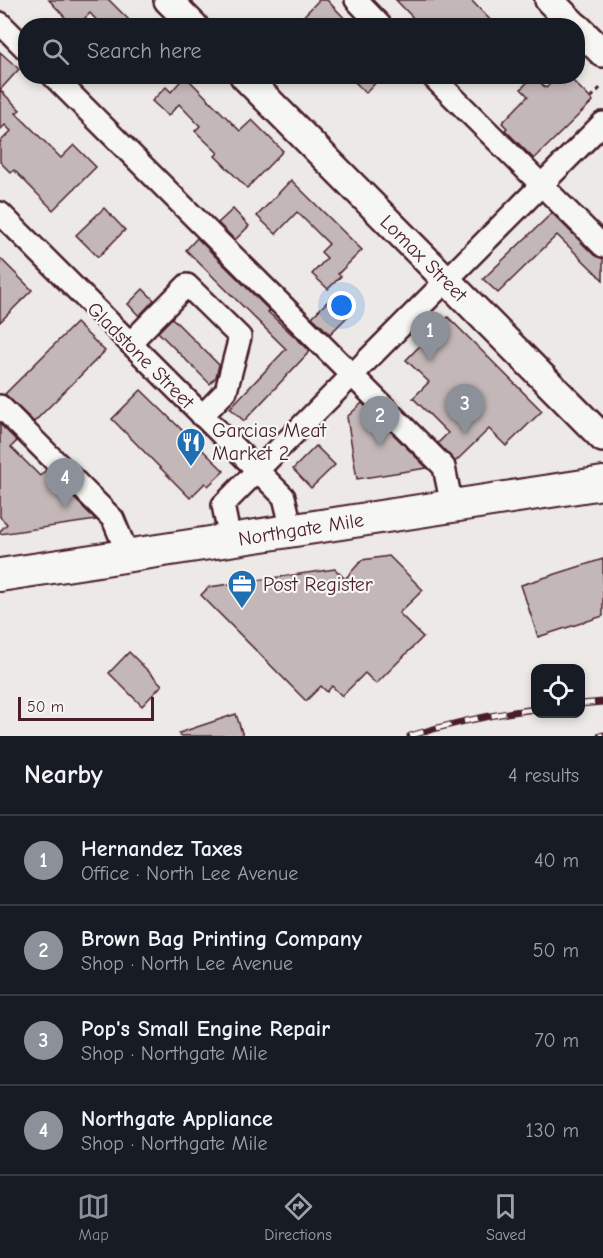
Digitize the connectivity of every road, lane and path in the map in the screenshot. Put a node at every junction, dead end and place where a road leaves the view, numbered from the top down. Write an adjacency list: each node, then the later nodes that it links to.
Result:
1 (168, 0): 4 (main road)
2 (356, 0): 5 (street)
3 (549, 0): 6 (main road)
4 (186, 18)
5 (373, 18)
6 (567, 18)
7 (0, 23): 9 (street)
8 (585, 36): 10 (main road)
9 (18, 41)
10 (603, 53)
11 (61, 84): 22 (street)
12 (252, 84): 20 (main road, Lomax Street)
13 (440, 84): 17 (street)
14 (600, 88): 15 (path)
15 (591, 99)
16 (603, 123): 17 (street)
17 (542, 185): 19 (street); 20 (street)
18 (0, 213): 21 (street, Gladstone Street)
19 (603, 246)
20 (447, 281): 22 (street); 25 (main road, Lomax Street)
21 (130, 343): 24 (street, Gladstone Street); 24 (street)
22 (352, 375): 26 (street); 28 (street)
23 (0, 406): 31 (street)
24 (202, 416): 26 (street, Gladstone Street)
25 (603, 438)
26 (257, 471): 29 (street, Gladstone Street); 30 (street)
27 (603, 483): 28 (highway, Northgate Mile)
28 (452, 506): 29 (highway, Northgate Mile)
29 (292, 530): 30 (highway, Northgate Mile)
30 (230, 540): 31 (highway, Northgate Mile)
31 (128, 555): 32 (highway, Northgate Mile)
32 (0, 575)

